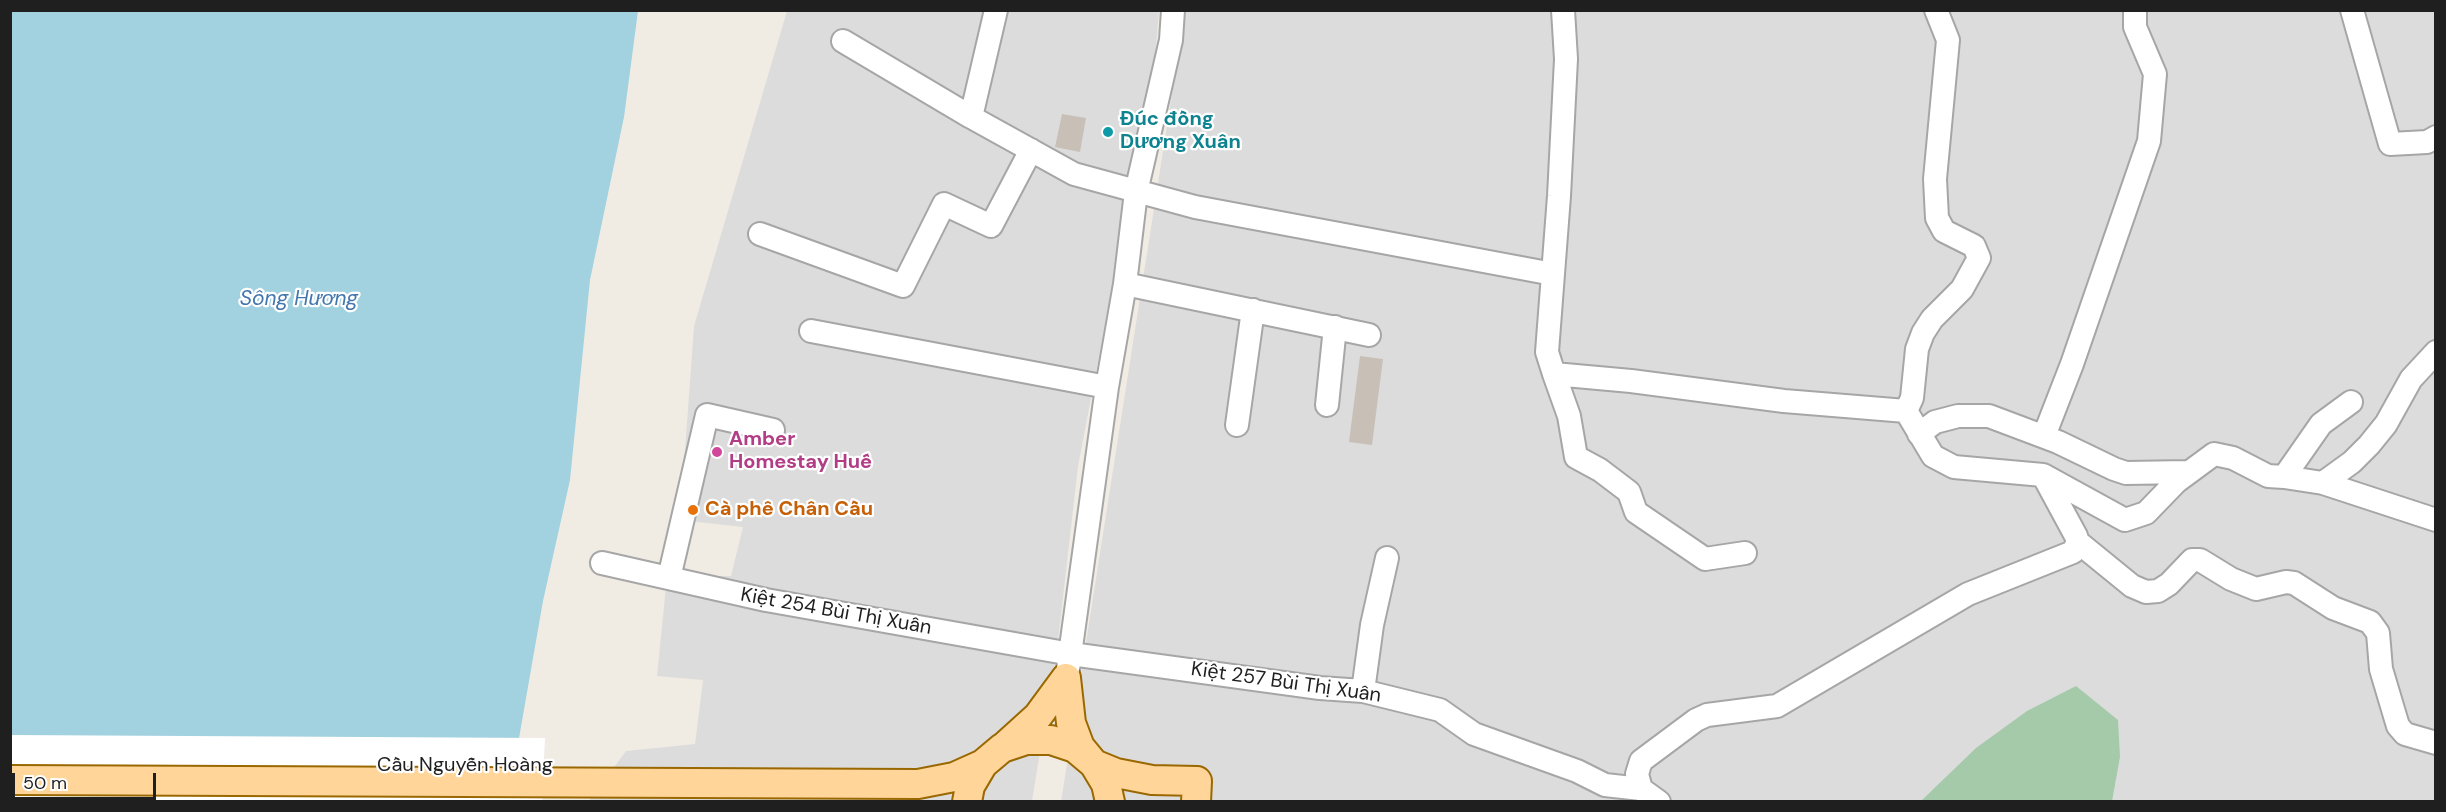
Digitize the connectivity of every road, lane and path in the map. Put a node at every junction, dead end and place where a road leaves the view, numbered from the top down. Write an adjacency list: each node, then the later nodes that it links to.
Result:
1 (996, 10): 8 (street)
2 (1173, 10): 11 (street)
3 (1563, 10): 13 (street)
4 (1936, 10): 24 (street)
5 (2135, 10): 28 (street)
6 (2352, 10): 9 (street)
7 (843, 40): 8 (street)
8 (971, 117): 10 (street)
9 (2436, 137)
10 (1030, 150): 11 (street); 12 (street)
11 (1136, 192): 13 (street); 14 (street)
12 (760, 234)
13 (1553, 274): 20 (street)
14 (1125, 284): 15 (street); 21 (street)
15 (1253, 310): 16 (street); 25 (street)
16 (1335, 327): 18 (street); 23 (street)
17 (811, 331): 21 (street)
18 (1370, 334)
19 (2436, 352): 32 (street)
20 (1554, 374): 24 (street); 35 (street)
21 (1107, 387): 39 (street)
22 (2351, 402): 31 (street)
23 (1327, 405)
24 (1906, 411): 27 (street)
25 (1237, 425)
26 (774, 430): 38 (street)
27 (1919, 434): 28 (street); 30 (street)
28 (2044, 436): 29 (street)
29 (2188, 472): 30 (street); 31 (street)
30 (2043, 475): 34 (street)
31 (2284, 477): 32 (street)
32 (2323, 483): 33 (street)
33 (2436, 520)
34 (2078, 542): 41 (street); 48 (street)
35 (1745, 553)
36 (1387, 558): 40 (street)
37 (602, 563): 38 (street, Kiệt 254 Bùi Thị Xuân)
38 (669, 578): 39 (street, Kiệt 254 Bùi Thị Xuân)
39 (1068, 666): 40 (street, Kiệt 257 Bùi Thị Xuân); 42 (main road); 44 (main road)
40 (1363, 691): 47 (street, Kiệt 257 Bùi Thị Xuân)
41 (2436, 743)
42 (992, 756): 44 (main road); 45 (main road, Cầu Nguyễn Hoàng); 49 (main road)
43 (10, 764): 45 (main road, Cầu Nguyễn Hoàng)
44 (1094, 764): 50 (main road); 51 (main road)
45 (668, 775): 46 (main road, Cầu Nguyễn Hoàng)
46 (10, 780)
47 (1601, 793): 48 (street, Kiệt 257 Bùi Thị Xuân)
48 (1650, 795)
49 (966, 801)
50 (1110, 801)
51 (1196, 801)

